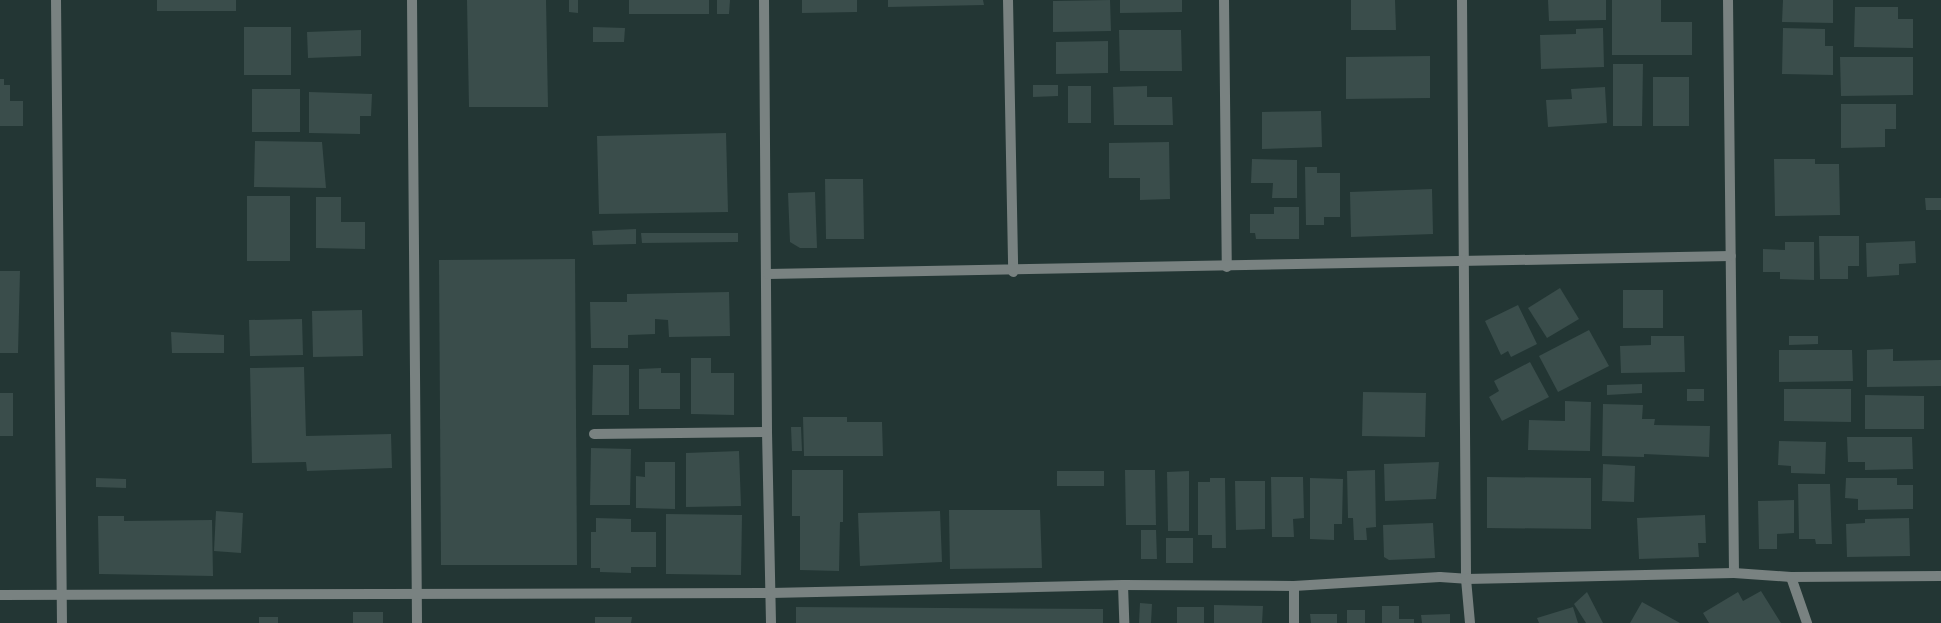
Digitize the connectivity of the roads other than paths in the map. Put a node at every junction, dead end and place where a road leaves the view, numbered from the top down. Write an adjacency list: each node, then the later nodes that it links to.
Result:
1 (56, 0): 22 (street)
2 (412, 0): 23 (street)
3 (764, 0): 12 (street)
4 (1008, 0): 11 (street)
5 (1224, 0): 10 (street)
6 (1462, 0): 9 (street)
7 (1728, 0): 8 (street)
8 (1731, 256): 9 (street); 15 (street)
9 (1463, 263): 10 (street); 18 (street)
10 (1227, 268): 11 (street)
11 (1012, 272): 12 (street)
12 (768, 274): 13 (street)
13 (767, 432): 14 (street); 21 (street)
14 (594, 434)
15 (1734, 573): 17 (street); 18 (street)
16 (1941, 576): 17 (street)
17 (1791, 577): 31 (street)
18 (1466, 579): 20 (street); 30 (street)
19 (1123, 586): 20 (street); 21 (street); 28 (street)
20 (1294, 586): 29 (street)
21 (771, 593): 23 (street); 27 (street)
22 (62, 594): 23 (street); 24 (street); 25 (street)
23 (416, 594): 26 (street)
24 (0, 595)
25 (62, 623)
26 (417, 623)
27 (771, 623)
28 (1124, 623)
29 (1294, 623)
30 (1470, 623)
31 (1807, 623)

